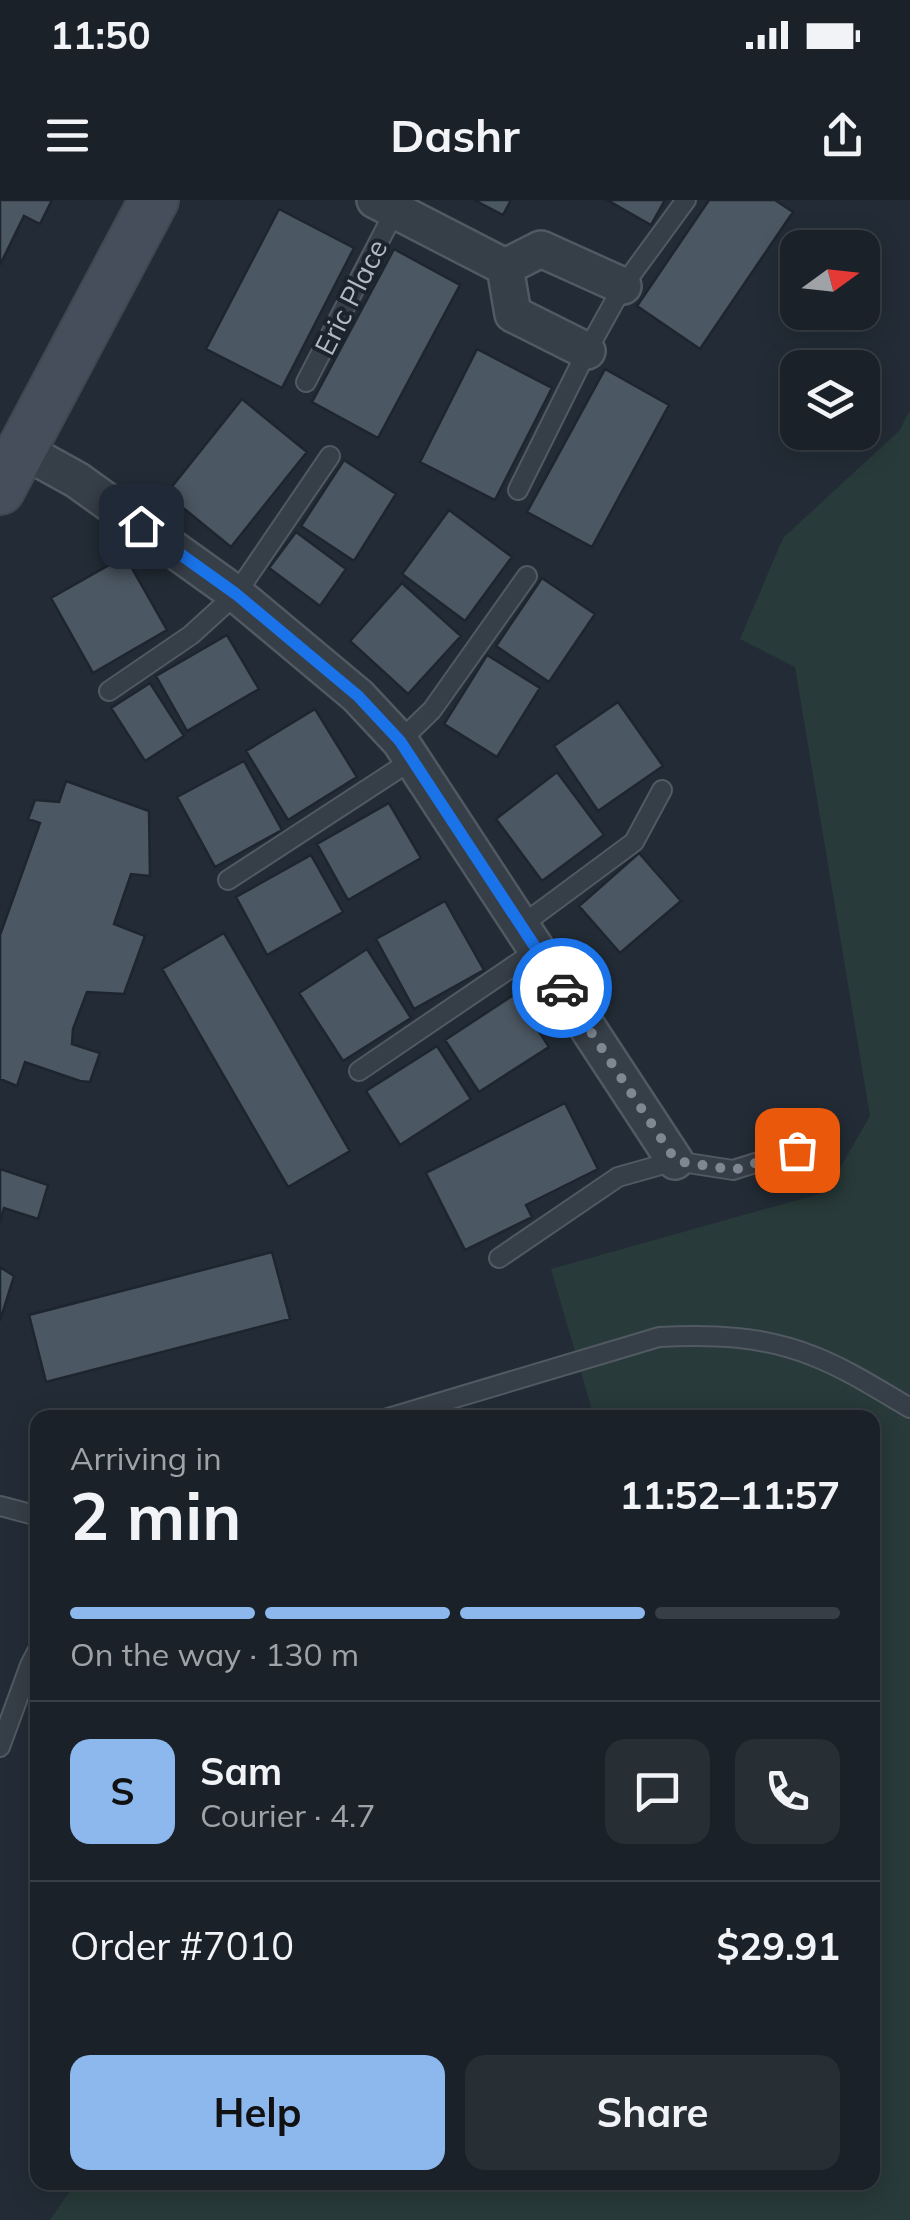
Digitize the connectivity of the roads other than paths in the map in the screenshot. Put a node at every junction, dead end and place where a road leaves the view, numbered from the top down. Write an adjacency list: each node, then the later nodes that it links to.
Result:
1 (154, 200): 9 (main road)
2 (686, 200): 5 (lane)
3 (390, 204): 4 (street, Eric Place); 7 (lane, Eric Place)
4 (505, 268): 5 (street); 6 (street)
5 (623, 286): 6 (lane)
6 (587, 351): 10 (lane)
7 (306, 382)
8 (330, 456): 12 (lane)
9 (11, 469): 12 (street)
10 (518, 490)
11 (527, 576): 14 (lane)
12 (236, 594): 13 (lane); 14 (street)
13 (108, 692)
14 (406, 751): 16 (lane); 17 (street)
15 (662, 790): 17 (lane)
16 (228, 880)
17 (530, 937): 18 (lane); 20 (street)
18 (359, 1071)
19 (797, 1150): 20 (lane)
20 (676, 1161): 21 (lane)
21 (499, 1258)
22 (910, 1408): 23 (lane)
23 (415, 1410)
24 (0, 1506): 25 (lane)
25 (30, 1514)
26 (30, 1665): 27 (lane)
27 (0, 1748)

